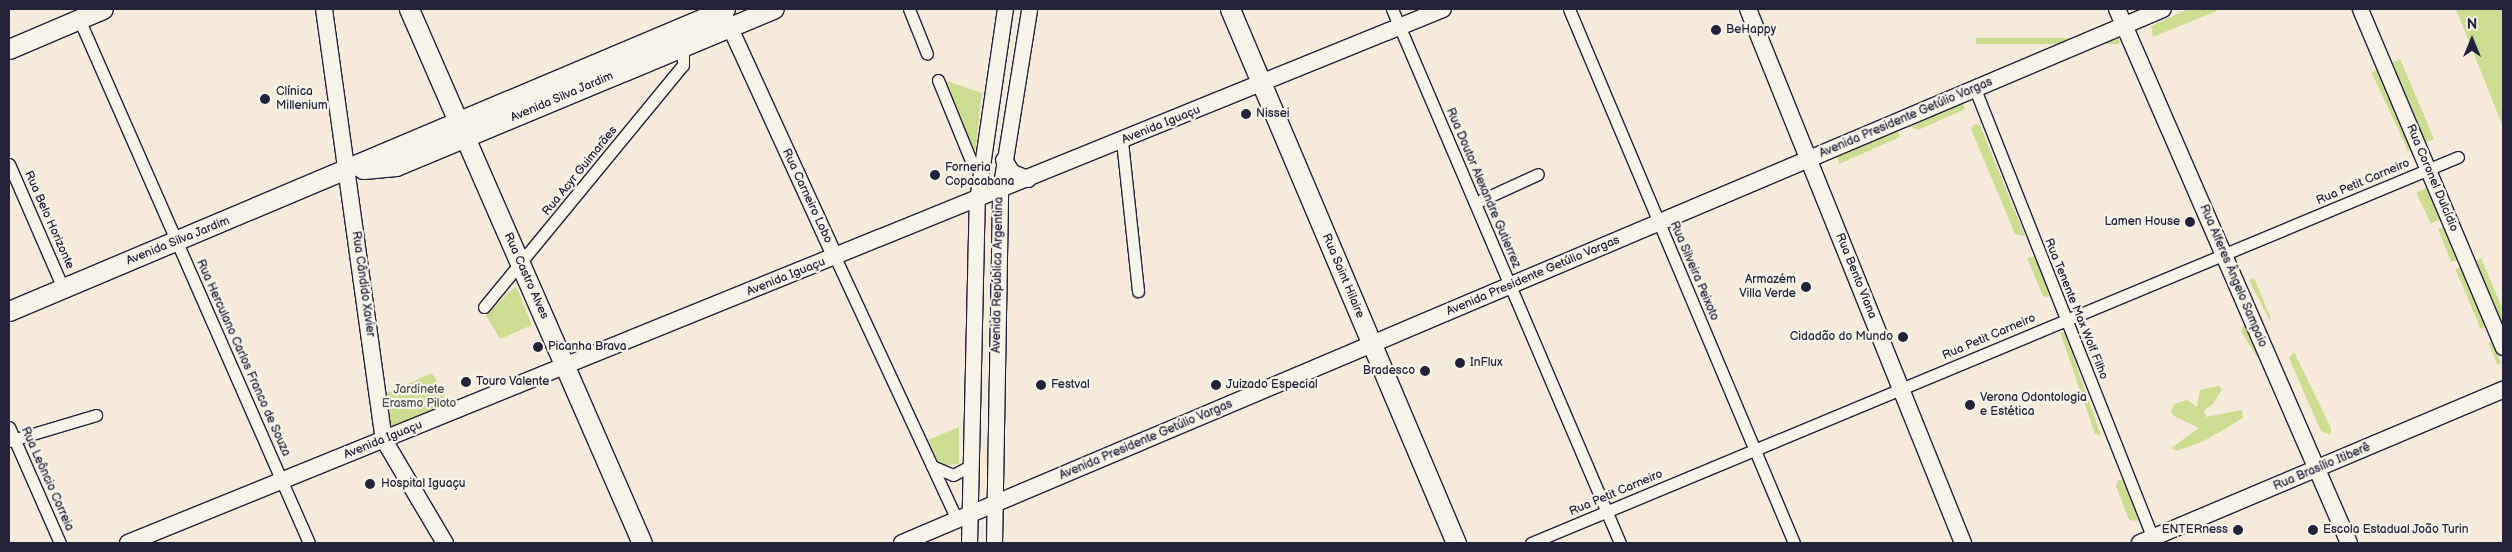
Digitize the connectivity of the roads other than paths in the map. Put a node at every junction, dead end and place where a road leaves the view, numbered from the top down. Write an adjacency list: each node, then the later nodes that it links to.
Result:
1 (103, 9): 18 (main road)
2 (324, 9): 35 (main road, Rua Cândido Xavier)
3 (409, 9): 27 (main road, Rua Castro Alves)
4 (774, 9): 17 (main road, Avenida Silva Jardim)
5 (909, 9): 23 (street)
6 (1005, 9): 33 (street, Avenida República Argentina)
7 (1030, 9): 31 (street, Avenida República Argentina)
8 (1230, 9): 25 (main road, Rua Saint Hilaire)
9 (1392, 9): 20 (street, Rua Doutor Alexandre Gutierrez)
10 (1443, 9): 20 (main road, Avenida Iguaçu)
11 (1569, 9): 41 (street, Rua Silveira Peixoto)
12 (1748, 9): 30 (main road, Rua Bento Viana)
13 (2117, 9): 19 (main road, Rua Alferes Ângelo Sampaio)
14 (2163, 9): 19 (main road, Avenida Presidente Getúlio Vargas)
15 (2360, 9): 34 (street, Rua Coronel Dulcídio)
16 (700, 14): 17 (main road, Avenida Silva Jardim); 27 (main road, Avenida Silva Jardim)
17 (724, 14): 21 (main road, Avenida Silva Jardim); 44 (street, Rua Carneiro Lobo)
18 (79, 19): 22 (main road); 42 (street, Rua Herculano Carlos Franco de Souza)
19 (2124, 25): 26 (main road, Avenida Presidente Getúlio Vargas); 43 (main road, Rua Alferes Ângelo Sampaio)
20 (1400, 27): 25 (main road, Avenida Iguaçu); 40 (street, Rua Doutor Alexandre Gutierrez)
21 (683, 46): 27 (main road, Avenida Silva Jardim); 45 (street, Rua Acyr Guimarães)
22 (9, 49)
23 (927, 54)
24 (938, 80): 33 (street)
25 (1262, 83): 28 (main road, Avenida Iguaçu); 52 (main road, Rua Saint Hilaire)
26 (1974, 89): 30 (main road, Avenida Presidente Getúlio Vargas); 51 (street, Rua Tenente Max Wolf Filho)
27 (462, 129): 35 (main road, Avenida Silva Jardim); 45 (main road, Rua Castro Alves)
28 (1122, 141): 37 (main road, Avenida Iguaçu); 48 (street)
29 (2458, 156): 34 (street, Rua Petit Carneiro)
30 (1809, 159): 41 (main road, Avenida Presidente Getúlio Vargas); 55 (main road, Rua Bento Viana)
31 (1004, 160): 37 (main road); 38 (street, Avenida República Argentina)
32 (9, 164): 47 (street, Rua Belo Horizonte)
33 (980, 168): 39 (street, Avenida República Argentina)
34 (2428, 170): 43 (street, Rua Petit Carneiro); 53 (street, Rua Coronel Dulcídio)
35 (347, 172): 42 (main road, Avenida Silva Jardim); 60 (main road, Rua Cândido Xavier)
36 (1538, 174): 40 (street)
37 (1028, 179): 38 (main road, Avenida Iguaçu)
38 (1000, 191): 39 (main road, Avenida Iguaçu); 66 (street, Avenida República Argentina)
39 (977, 200): 44 (main road, Avenida Iguaçu); 63 (street, Avenida República Argentina)
40 (1475, 203): 46 (street, Rua Doutor Alexandre Gutierrez)
41 (1659, 223): 46 (main road, Avenida Presidente Getúlio Vargas); 61 (street, Rua Silveira Peixoto)
42 (177, 241): 47 (main road, Avenida Silva Jardim); 65 (street, Rua Herculano Carlos Franco de Souza)
43 (2224, 255): 51 (street, Rua Petit Carneiro); 64 (main road, Rua Alferes Ângelo Sampaio)
44 (835, 257): 54 (main road, Avenida Iguaçu); 62 (street, Rua Carneiro Lobo)
45 (521, 265): 49 (street, Rua Acyr Guimarães); 54 (main road, Rua Castro Alves)
46 (1510, 286): 52 (main road, Avenida Presidente Getúlio Vargas); 67 (street, Rua Doutor Alexandre Gutierrez)
47 (63, 288): 50 (main road, Avenida Silva Jardim)
48 (1138, 291)
49 (484, 308)
50 (9, 311)
51 (2066, 320): 55 (street, Rua Petit Carneiro); 69 (street, Rua Tenente Max Wolf Filho)
52 (1372, 344): 66 (main road, Avenida Presidente Getúlio Vargas); 78 (main road, Rua Saint Hilaire)
53 (2503, 347)
54 (565, 366): 60 (main road, Avenida Iguaçu); 74 (main road, Rua Castro Alves)
55 (1901, 389): 61 (street, Rua Petit Carneiro); 82 (main road, Rua Bento Viana)
56 (2503, 390): 64 (main road, Rua Brasílio Itiberê)
57 (96, 415): 59 (street)
58 (9, 427): 59 (street, Rua Leôncio Correia)
59 (11, 440): 70 (street, Rua Leôncio Correia)
60 (384, 440): 65 (main road, Avenida Iguaçu); 73 (main road, Rua Cândido Xavier)
61 (1754, 450): 67 (street, Rua Petit Carneiro); 81 (street, Rua Silveira Peixoto)
62 (931, 465): 63 (street); 68 (street, Rua Carneiro Lobo)
63 (968, 467): 68 (street, Avenida República Argentina)
64 (2317, 469): 69 (main road, Rua Brasílio Itiberê); 83 (main road, Rua Alferes Ângelo Sampaio)
65 (282, 481): 71 (main road, Avenida Iguaçu); 72 (street, Rua Herculano Carlos Franco de Souza)
66 (992, 506): 68 (main road, Avenida Presidente Getúlio Vargas); 77 (street, Avenida República Argentina)
67 (1606, 512): 79 (street, Rua Petit Carneiro); 80 (street, Rua Doutor Alexandre Gutierrez)
68 (963, 518): 75 (main road, Avenida Presidente Getúlio Vargas); 76 (street, Avenida República Argentina)
69 (2146, 541)
70 (60, 543)
71 (128, 543)
72 (309, 543)
73 (445, 543)
74 (642, 543)
75 (902, 543)
76 (969, 543)
77 (994, 543)
78 (1456, 543)
79 (1531, 543)
80 (1620, 543)
81 (1794, 543)
82 (1963, 543)
83 (2349, 543)

